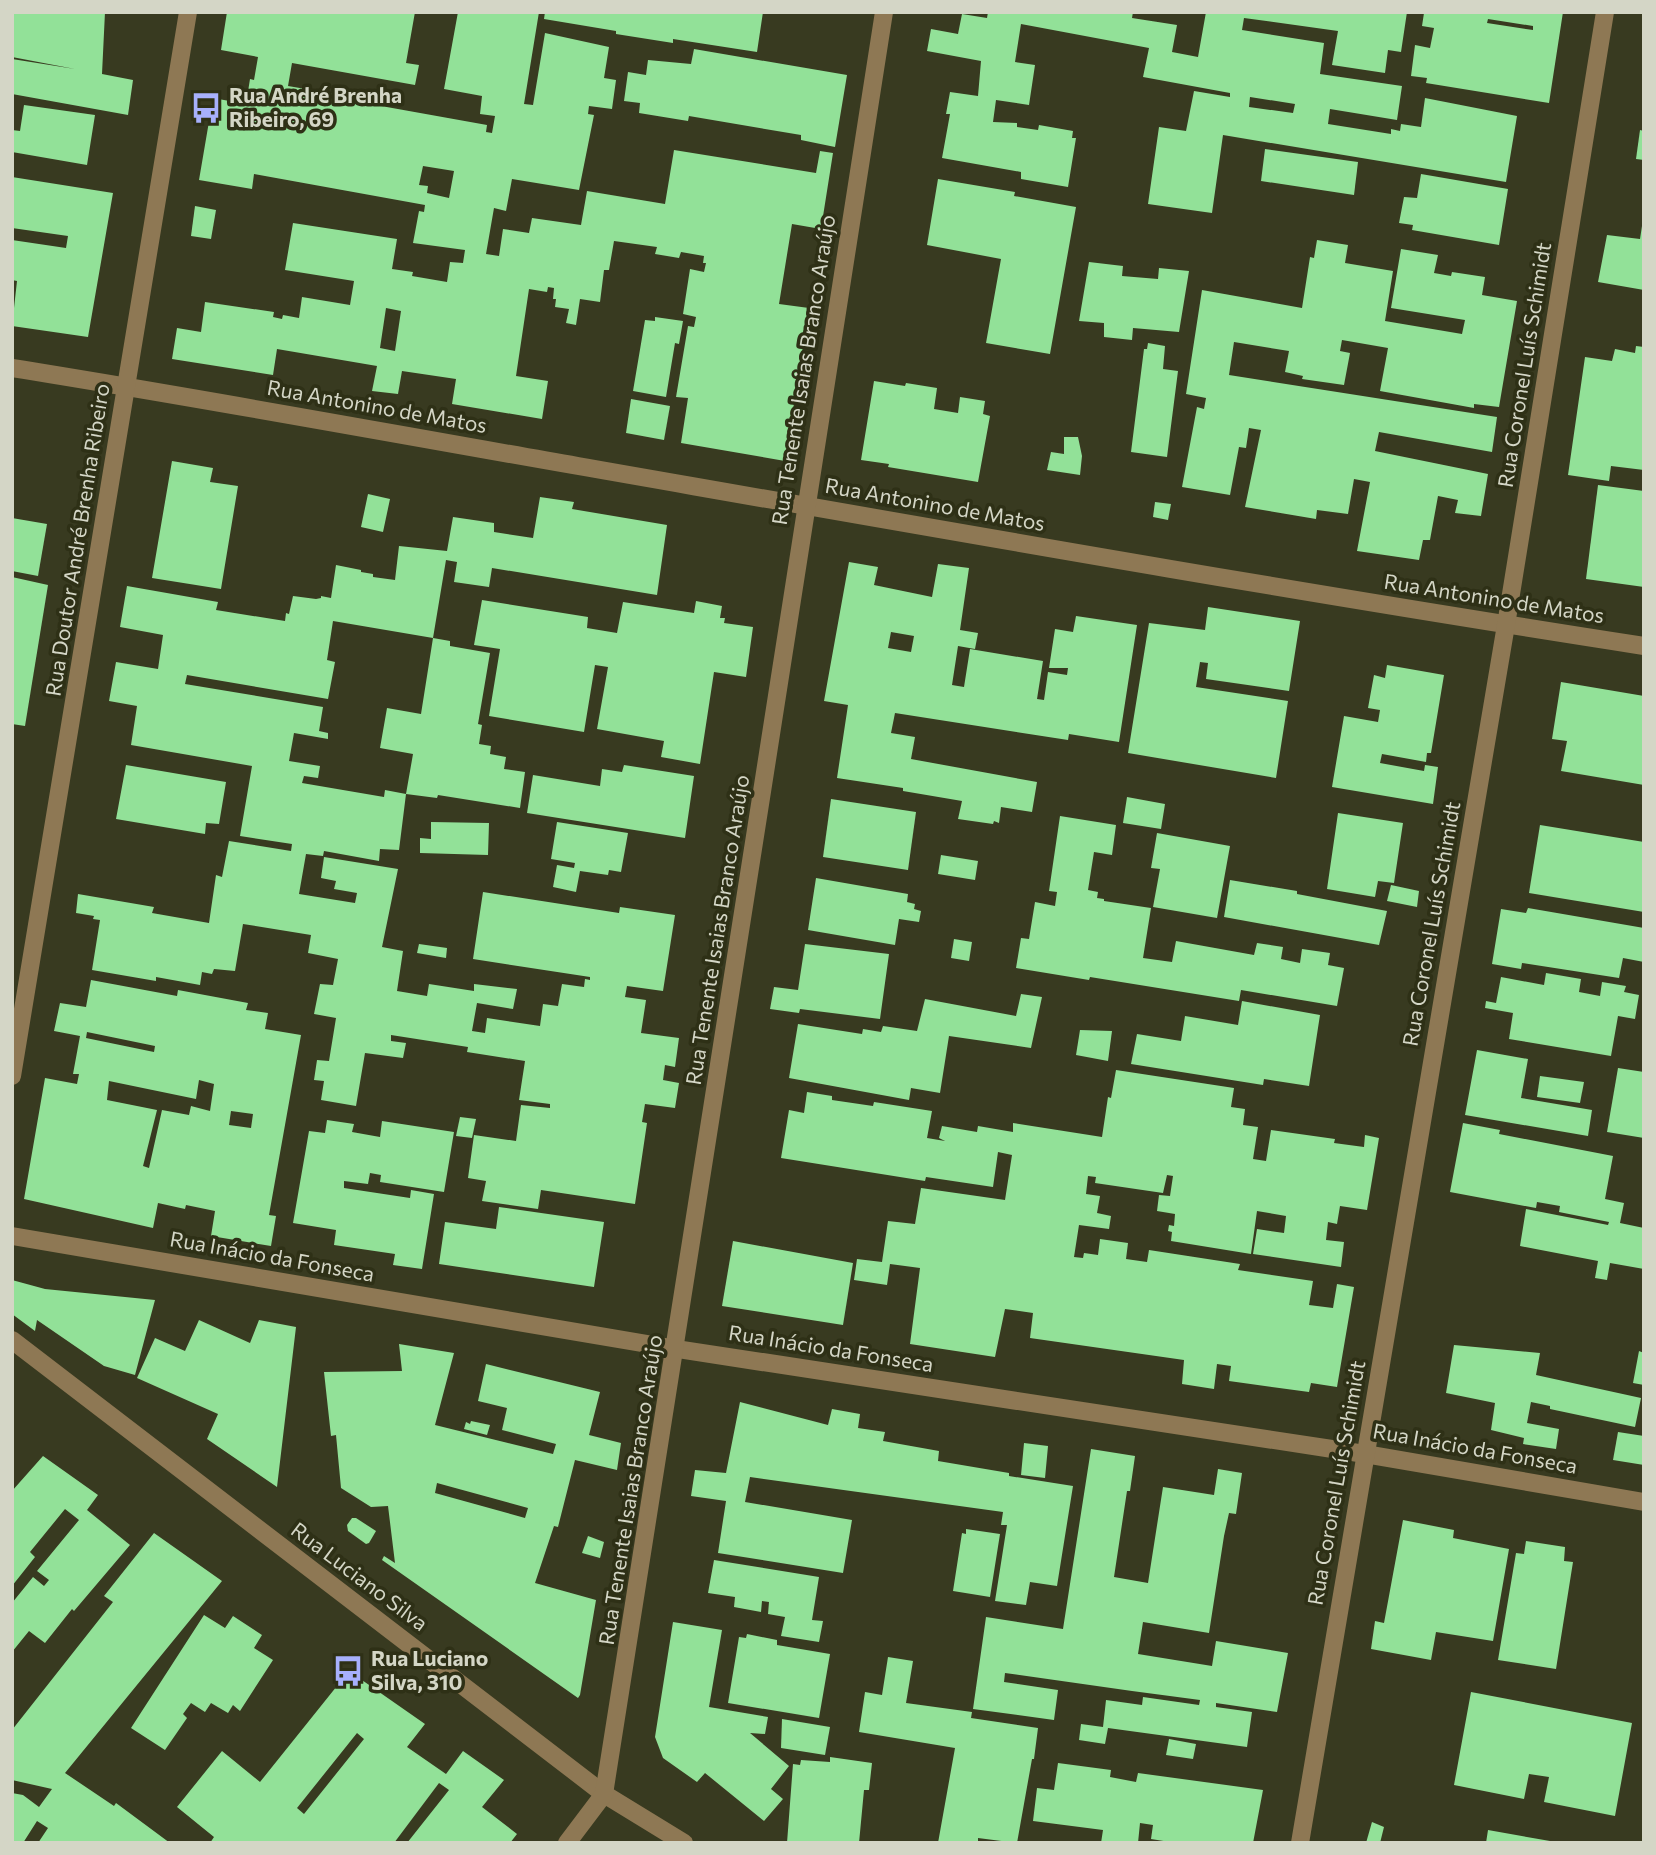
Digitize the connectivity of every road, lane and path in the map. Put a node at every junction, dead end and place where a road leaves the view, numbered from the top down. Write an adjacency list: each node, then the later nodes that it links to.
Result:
1 (188, 12): 5 (street, Rua Doutor André Brenha Ribeiro)
2 (884, 12): 6 (street, Rua Tenente Isaias Branco Araújo)
3 (1605, 12): 7 (street, Rua Coronel Luís Schimidt)
4 (12, 368): 5 (street, Rua Antonino de Matos)
5 (127, 386): 6 (street, Rua Antonino de Matos); 9 (street, Rua Doutor André Brenha Ribeiro)
6 (805, 506): 7 (street, Rua Antonino de Matos); 12 (street, Rua Tenente Isaias Branco Araújo)
7 (1506, 625): 8 (street, Rua Antonino de Matos); 13 (street, Rua Coronel Luís Schimidt)
8 (1644, 646)
9 (12, 1076)
10 (12, 1236): 12 (street, Rua Inácio da Fonseca)
11 (12, 1340): 15 (street, Rua Luciano Silva)
12 (677, 1349): 13 (street, Rua Inácio da Fonseca); 15 (street, Rua Tenente Isaias Branco Araújo)
13 (1365, 1454): 14 (street, Rua Inácio da Fonseca); 18 (street, Rua Coronel Luís Schimidt)
14 (1644, 1502)
15 (604, 1794): 16 (street, Rua Tenente Isaias Branco Araújo); 17 (street, Rua Luciano Silva)
16 (567, 1843)
17 (684, 1843)
18 (1300, 1843)

